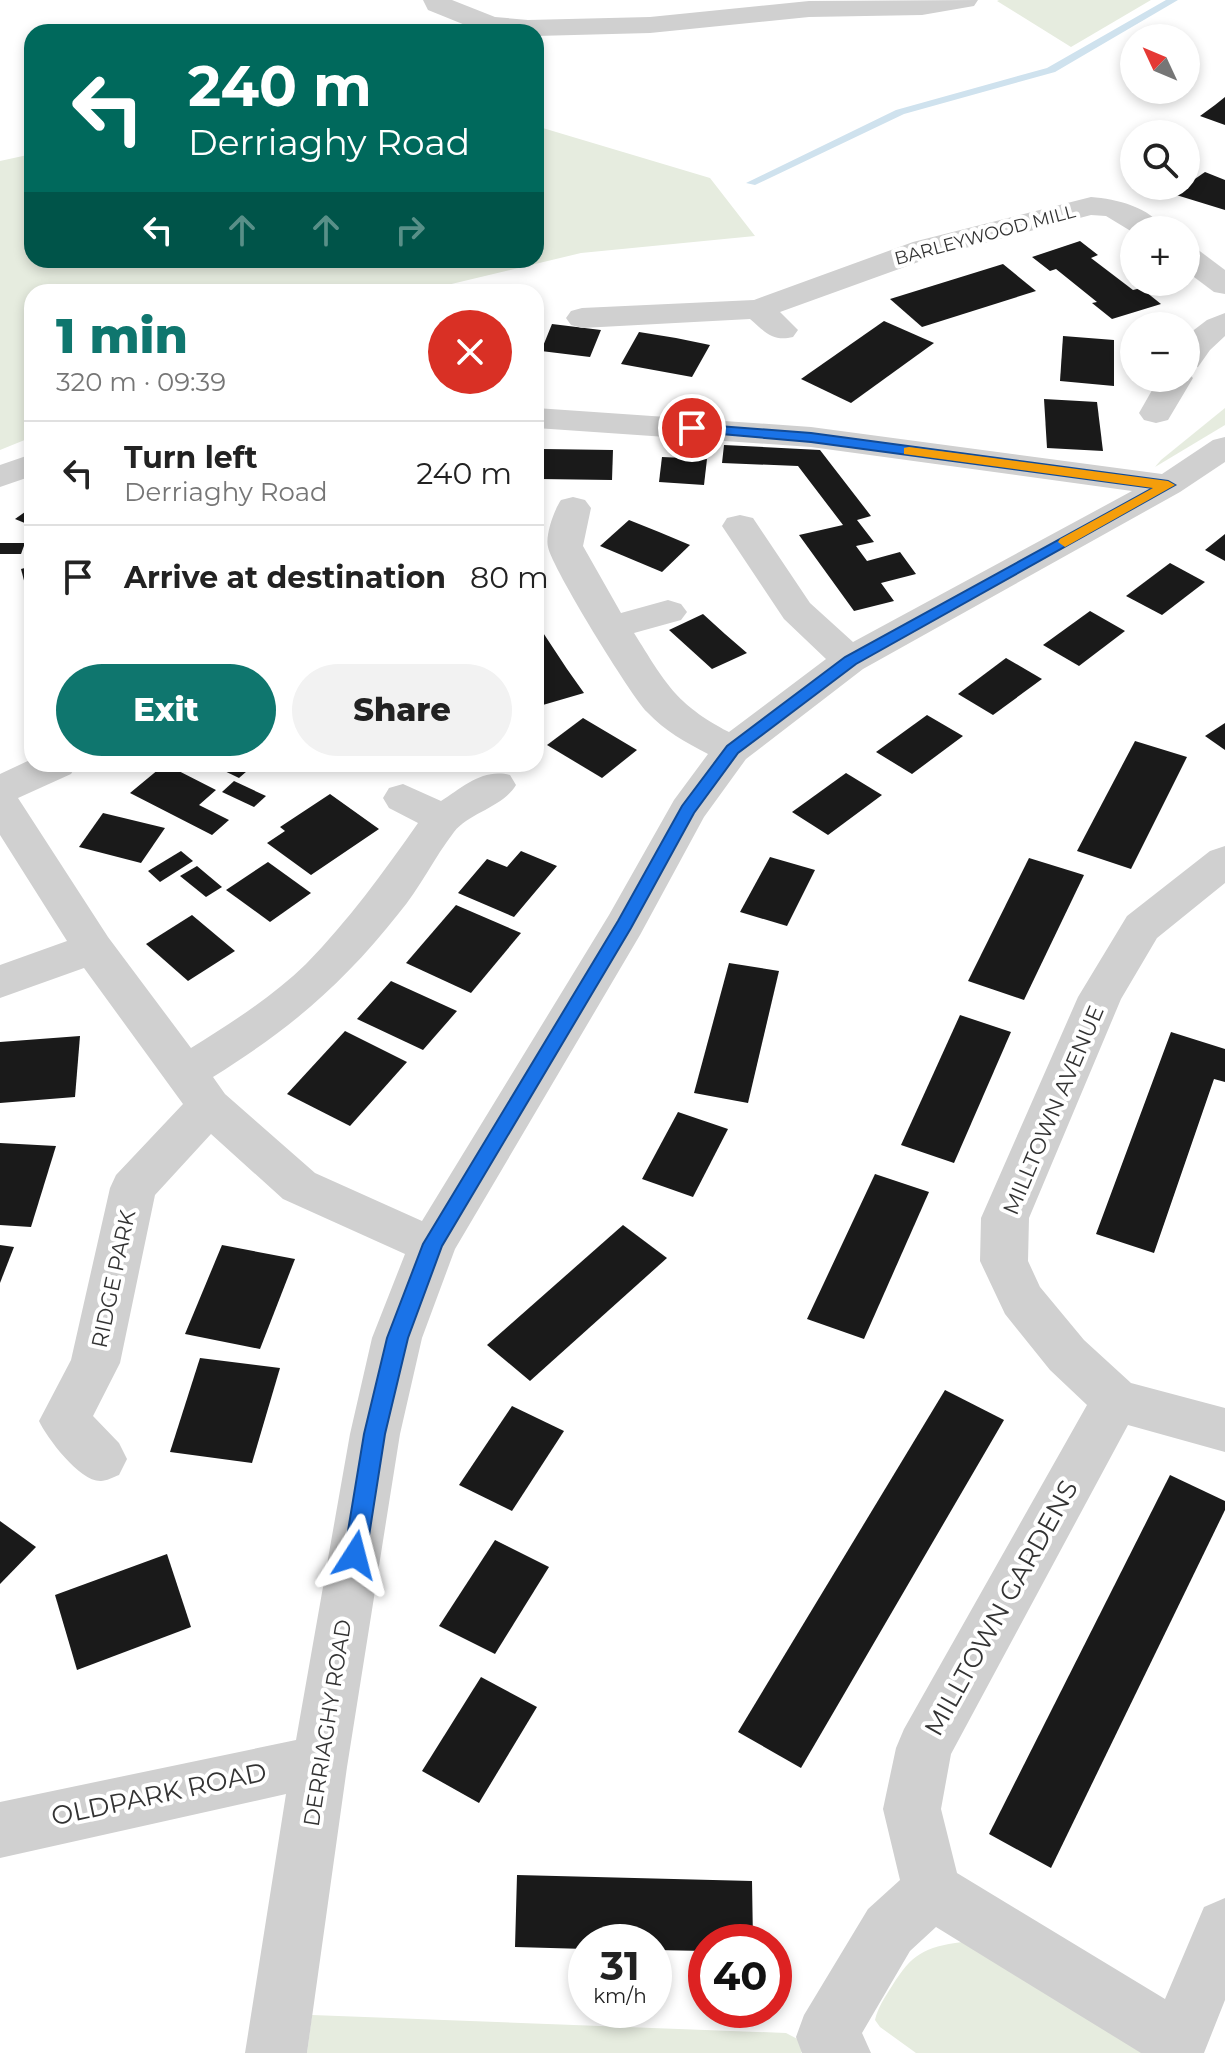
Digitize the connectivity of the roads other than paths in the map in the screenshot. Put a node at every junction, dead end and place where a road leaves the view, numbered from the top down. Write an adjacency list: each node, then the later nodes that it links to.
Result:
1 (436, 0): 3 (street)
2 (965, 0): 4 (street)
3 (488, 24)
4 (544, 28)
5 (1126, 216): 6 (street, BARLEYWOOD MILL)
6 (758, 309): 7 (street, BARLEYWOOD MILL); 9 (street)
7 (582, 318)
8 (1225, 323): 10 (street)
9 (782, 330)
10 (1200, 339)
11 (1168, 392): 12 (street)
12 (1156, 413)
13 (544, 419): 17 (street)
14 (1225, 447): 17 (street, DERRIAGHY ROAD)
15 (24, 467): 16 (street)
16 (0, 477)
17 (1168, 485): 22 (street, DERRIAGHY ROAD)
18 (573, 508): 21 (street)
19 (740, 526): 22 (street)
20 (668, 612): 21 (street)
21 (611, 627): 23 (street)
22 (850, 660): 23 (street, DERRIAGHY ROAD)
23 (732, 750): 34 (street, DERRIAGHY ROAD)
24 (39, 772): 26 (street)
25 (496, 785): 29 (street, RIDGE PARK)
26 (0, 790)
27 (403, 798): 29 (street)
28 (0, 802): 31 (street)
29 (442, 819): 33 (street, RIDGE PARK)
30 (1225, 861): 35 (street, MILLTOWN AVENUE)
31 (93, 948): 32 (street); 33 (street)
32 (0, 982)
33 (197, 1090): 34 (street); 37 (street, RIDGE PARK)
34 (433, 1244): 38 (street, DERRIAGHY ROAD)
35 (1116, 1400): 36 (street, MILLTOWN AVENUE); 40 (street, MILLTOWN GARDENS)
36 (1225, 1430)
37 (101, 1459)
38 (319, 1767): 39 (street, OLDPARK ROAD); 42 (street, DERRIAGHY ROAD)
39 (0, 1830)
40 (932, 1891): 41 (street); 43 (street)
41 (1225, 1928)
42 (276, 2053)
43 (840, 2053)

